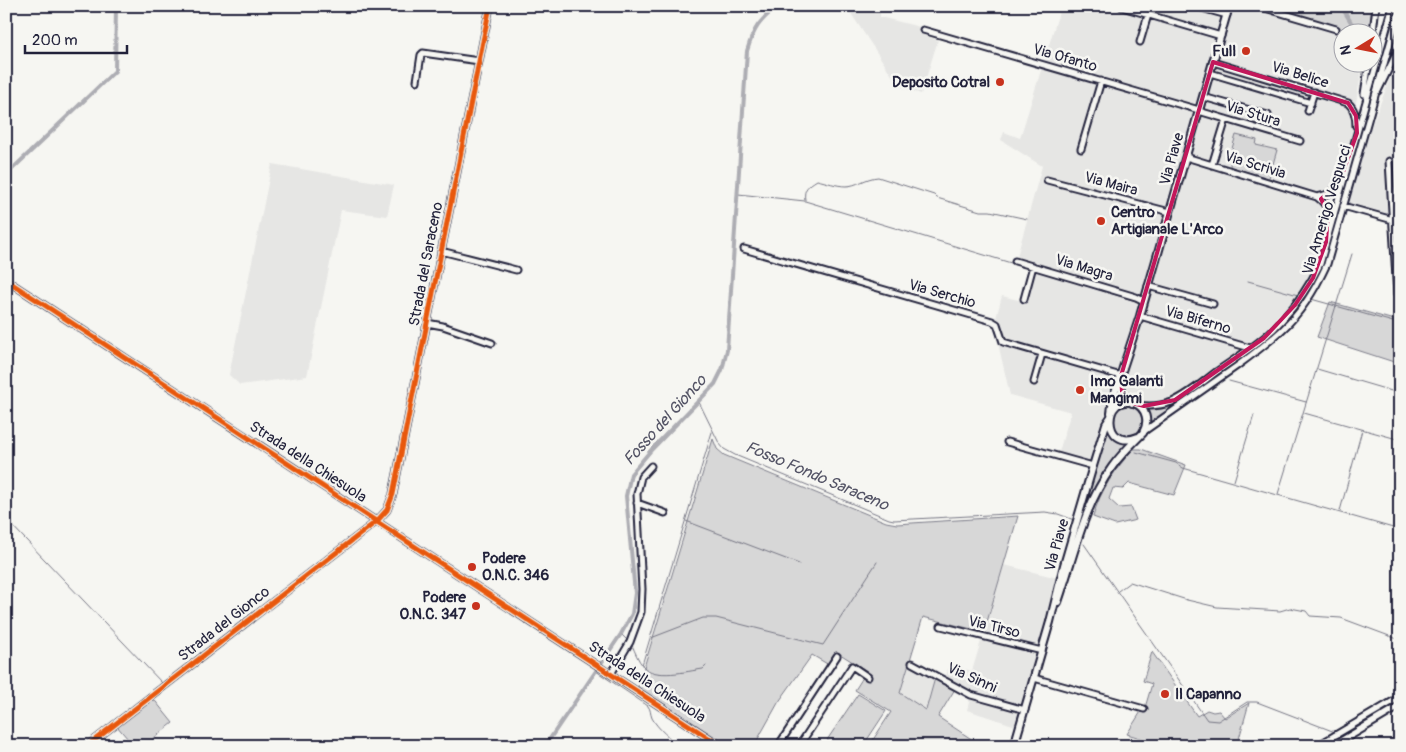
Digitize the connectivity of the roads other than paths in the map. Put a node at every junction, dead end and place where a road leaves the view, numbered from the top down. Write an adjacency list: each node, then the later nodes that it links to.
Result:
1 (490, 6): 17 (street, Strada del Saraceno)
2 (1194, 6): 10 (street)
3 (1229, 6): 10 (main road, Via Piave)
4 (1258, 6): 12 (street)
5 (1376, 6): 11 (street)
6 (1393, 6): 30 (street, Via Amerigo Vespucci)
7 (1122, 7): 9 (street)
8 (1400, 8): 26 (street, Via Amerigo Vespucci)
9 (1148, 15): 14 (street); 15 (street)
10 (1227, 16): 14 (main road, Via Piave)
11 (1374, 22)
12 (1334, 28)
13 (923, 30): 22 (street, Via Ofanto)
14 (1221, 36): 18 (main road, Via Piave)
15 (1140, 42)
16 (1400, 46): 26 (street)
17 (479, 61): 21 (street); 47 (street, Strada del Saraceno)
18 (1213, 62): 20 (main road, Via Piave); 23 (street, Via Belice)
19 (1367, 72): 30 (street)
20 (1210, 73): 24 (main road, Via Piave); 25 (street)
21 (417, 81)
22 (1101, 81): 27 (street, Via Ofanto); 34 (street)
23 (1314, 92): 25 (street); 32 (street, Via Belice)
24 (1203, 97): 27 (main road, Via Piave); 29 (street)
25 (1311, 103): 28 (street)
26 (1372, 103): 41 (street, Via Amerigo Vespucci)
27 (1199, 110): 31 (street, Via Stura); 35 (main road, Via Piave)
28 (1308, 112)
29 (1268, 115)
30 (1361, 115): 32 (street, Via Amerigo Vespucci)
31 (1226, 119): 33 (street, Via Stura); 37 (street)
32 (1357, 132): 38 (street, Via Amerigo Vespucci)
33 (1300, 141)
34 (1081, 149)
35 (1186, 157): 37 (street, Via Scrivia); 42 (main road, Via Piave)
36 (1389, 161): 43 (street)
37 (1212, 165): 40 (street, Via Scrivia)
38 (1346, 169): 40 (street); 45 (street, Via Amerigo Vespucci)
39 (1047, 180): 42 (street, Via Maira)
40 (1317, 197): 45 (street)
41 (1344, 206): 43 (street); 66 (street, Via Amerigo Vespucci)
42 (1170, 212): 52 (main road, Via Piave)
43 (1393, 220): 44 (street); 54 (street)
44 (1400, 222)
45 (1326, 242): 60 (street, Via Amerigo Vespucci)
46 (744, 249): 61 (street, Via Serchio)
47 (441, 251): 50 (street); 58 (street, Strada del Saraceno)
48 (1015, 261): 49 (street, Via Magra)
49 (1033, 266): 53 (street); 55 (street, Via Magra)
50 (516, 270)
51 (6, 280): 72 (street, Strada della Chiesuola)
52 (1148, 286): 55 (main road, Via Piave); 56 (street)
53 (1024, 299)
54 (1400, 300)
55 (1144, 301): 57 (main road, Via Piave)
56 (1213, 304)
57 (1140, 316): 60 (street, Via Biferno); 62 (main road, Via Piave)
58 (427, 323): 59 (street); 72 (street, Strada del Saraceno)
59 (492, 343)
60 (1250, 348): 64 (street, Via Amerigo Vespucci)
61 (1042, 354): 62 (street, Via Serchio); 63 (street)
62 (1121, 376): 64 (main road); 65 (main road, Via Piave)
63 (1034, 382)
64 (1134, 403): 65 (main road); 66 (main road)
65 (1110, 416): 66 (main road); 69 (main road, Via Piave)
66 (1140, 435): 73 (main road, Via Piave)
67 (1007, 442): 69 (street)
68 (651, 466): 70 (street)
69 (1093, 466): 73 (main road, Via Piave)
70 (637, 504): 71 (street); 78 (street)
71 (666, 513)
72 (377, 521): 78 (street, Strada della Chiesuola); 85 (street, Strada del Gionco)
73 (1050, 622): 75 (main road, Via Piave)
74 (941, 626): 75 (street, Via Tirso)
75 (1042, 651): 80 (main road, Via Piave)
76 (837, 656): 87 (street)
77 (912, 663): 84 (street, Via Sinni)
78 (610, 674): 86 (street, Strada della Chiesuola)
79 (868, 677): 88 (street)
80 (1034, 678): 83 (street); 84 (main road, Via Piave)
81 (1400, 696): 90 (street)
82 (1400, 706): 91 (main road)
83 (1144, 709)
84 (1025, 710): 89 (main road, Via Piave)
85 (87, 746)
86 (721, 746)
87 (778, 746)
88 (800, 746)
89 (1014, 746)
90 (1317, 746)
91 (1333, 746)

